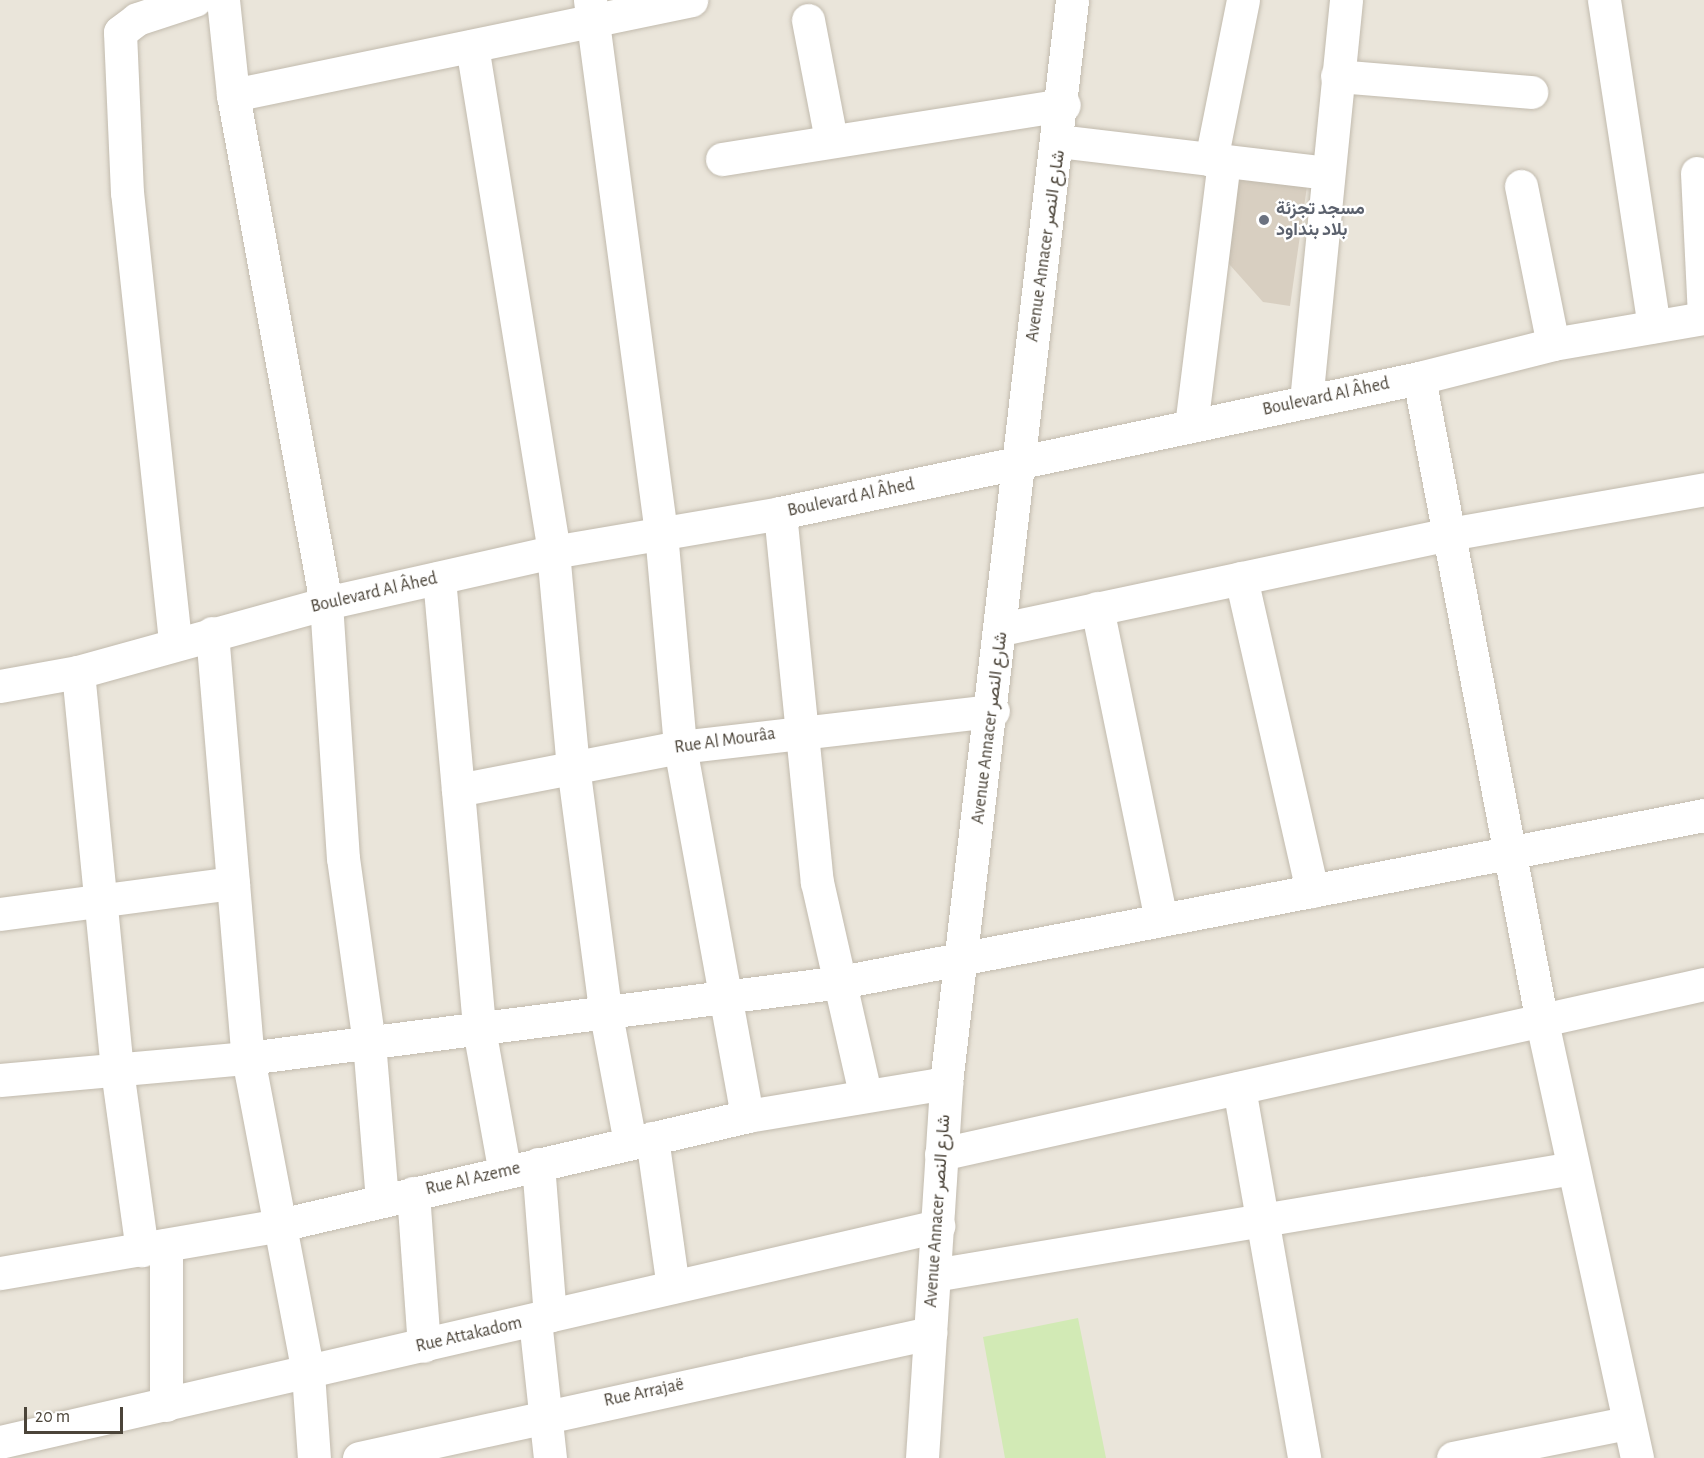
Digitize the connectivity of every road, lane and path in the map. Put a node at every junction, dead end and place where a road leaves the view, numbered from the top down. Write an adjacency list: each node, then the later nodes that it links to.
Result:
1 (223, 0): 13 (street)
2 (691, 0): 8 (street)
3 (1072, 0): 14 (street, Avenue Annacer شارع النصر)
4 (1243, 0): 18 (street)
5 (1346, 0): 11 (street)
6 (1604, 0): 23 (street)
7 (181, 2): 40 (street)
8 (592, 11): 10 (street); 31 (street)
9 (808, 20): 15 (street)
10 (472, 46): 13 (street); 33 (street)
11 (1337, 76): 12 (street); 19 (street)
12 (1531, 92)
13 (233, 94): 36 (street)
14 (1064, 105): 15 (street); 16 (street, Avenue Annacer شارع النصر)
15 (831, 139): 17 (street)
16 (1059, 141): 18 (street); 28 (street, Avenue Annacer شارع النصر)
17 (722, 159)
18 (1218, 160): 19 (street); 27 (street)
19 (1327, 173): 26 (street)
20 (1697, 173): 22 (street)
21 (1521, 186): 24 (street)
22 (1704, 318): 23 (street, Boulevard Al Âhed)
23 (1654, 326): 24 (street, Boulevard Al Âhed)
24 (1553, 344): 25 (street, Boulevard Al Âhed)
25 (1419, 378): 26 (street, Boulevard Al Âhed); 32 (street)
26 (1306, 401): 27 (street, Boulevard Al Âhed)
27 (1191, 426): 28 (street, Boulevard Al Âhed)
28 (1017, 464): 30 (street, Boulevard Al Âhed); 38 (street, Avenue Annacer شارع النصر)
29 (1704, 489): 32 (street)
30 (780, 513): 31 (street, Boulevard Al Âhed); 44 (street)
31 (661, 533): 33 (street, Boulevard Al Âhed); 45 (street)
32 (1450, 534): 35 (street); 49 (street)
33 (553, 552): 34 (street, Boulevard Al Âhed); 46 (street)
34 (439, 578): 36 (street, Boulevard Al Âhed); 47 (street)
35 (1241, 578): 37 (street); 51 (street)
36 (326, 603): 39 (street, Boulevard Al Âhed); 62 (street)
37 (1097, 608): 38 (street); 54 (street)
38 (1002, 629): 43 (street, Avenue Annacer شارع النصر)
39 (212, 633): 40 (street, Boulevard Al Âhed); 50 (street)
40 (176, 641): 41 (street, Boulevard Al Âhed)
41 (78, 672): 42 (street, Boulevard Al Âhed); 52 (street)
42 (0, 686)
43 (993, 711): 44 (street, Rue Al Mourâa); 55 (street, Avenue Annacer شارع النصر)
44 (799, 731): 45 (street, Rue Al Mourâa); 56 (street)
45 (680, 747): 46 (street, Rue Al Mourâa); 58 (street)
46 (573, 766): 47 (street, Rue Al Mourâa); 59 (street)
47 (458, 790): 61 (street)
48 (1704, 815): 49 (street)
49 (1508, 850): 51 (street); 60 (street)
50 (233, 884): 52 (street); 63 (street)
51 (1312, 891): 54 (street)
52 (98, 902): 53 (street); 64 (street)
53 (0, 914)
54 (1161, 921): 55 (street)
55 (960, 962): 56 (street); 66 (street, Avenue Annacer شارع النصر)
56 (841, 982): 58 (street); 68 (street)
57 (1704, 984): 60 (street)
58 (727, 994): 59 (street); 69 (street)
59 (605, 1009): 61 (street); 70 (street)
60 (1542, 1022): 67 (street); 73 (street)
61 (479, 1029): 62 (street); 74 (street)
62 (369, 1042): 63 (street); 75 (street)
63 (248, 1058): 64 (street); 77 (street)
64 (117, 1070): 65 (street); 79 (street)
65 (0, 1080)
66 (946, 1083): 68 (street, Rue Al Azeme); 71 (street, Avenue Annacer شارع النصر)
67 (1239, 1088): 71 (street); 76 (street)
68 (866, 1093): 69 (street, Rue Al Azeme)
69 (747, 1116): 70 (street, Rue Al Azeme)
70 (641, 1140): 72 (street, Rue Al Azeme); 82 (street)
71 (941, 1154): 78 (street, Avenue Annacer شارع النصر)
72 (538, 1164): 74 (street, Rue Al Azeme); 83 (street)
73 (1573, 1168): 76 (street); 89 (street)
74 (505, 1173): 75 (street, Rue Al Azeme)
75 (397, 1196): 77 (street, Rue Al Azeme); 85 (street)
76 (1263, 1220): 81 (street); 95 (street)
77 (280, 1226): 79 (street, Rue Al Azeme); 86 (street)
78 (938, 1226): 81 (street, Avenue Annacer شارع النصر); 82 (street, Rue Attakadom)
79 (154, 1248): 80 (street, Rue Al Azeme); 87 (street)
80 (0, 1273)
81 (934, 1275): 84 (street, Avenue Annacer شارع النصر)
82 (673, 1287): 83 (street, Rue Attakadom)
83 (542, 1318): 85 (street, Rue Attakadom); 88 (street)
84 (930, 1333): 88 (street, Rue Arrajaë); 91 (street, Avenue Annacer شارع النصر)
85 (424, 1346): 86 (street, Rue Attakadom)
86 (308, 1373): 87 (street, Rue Attakadom); 92 (street)
87 (166, 1406): 90 (street, Rue Attakadom)
88 (545, 1414): 93 (street, Rue Arrajaë); 94 (street)
89 (1627, 1423): 96 (street); 97 (street)
90 (0, 1442)
91 (919, 1457)
92 (314, 1458)
93 (359, 1458)
94 (550, 1458)
95 (1304, 1458)
96 (1453, 1458)
97 (1636, 1458)

